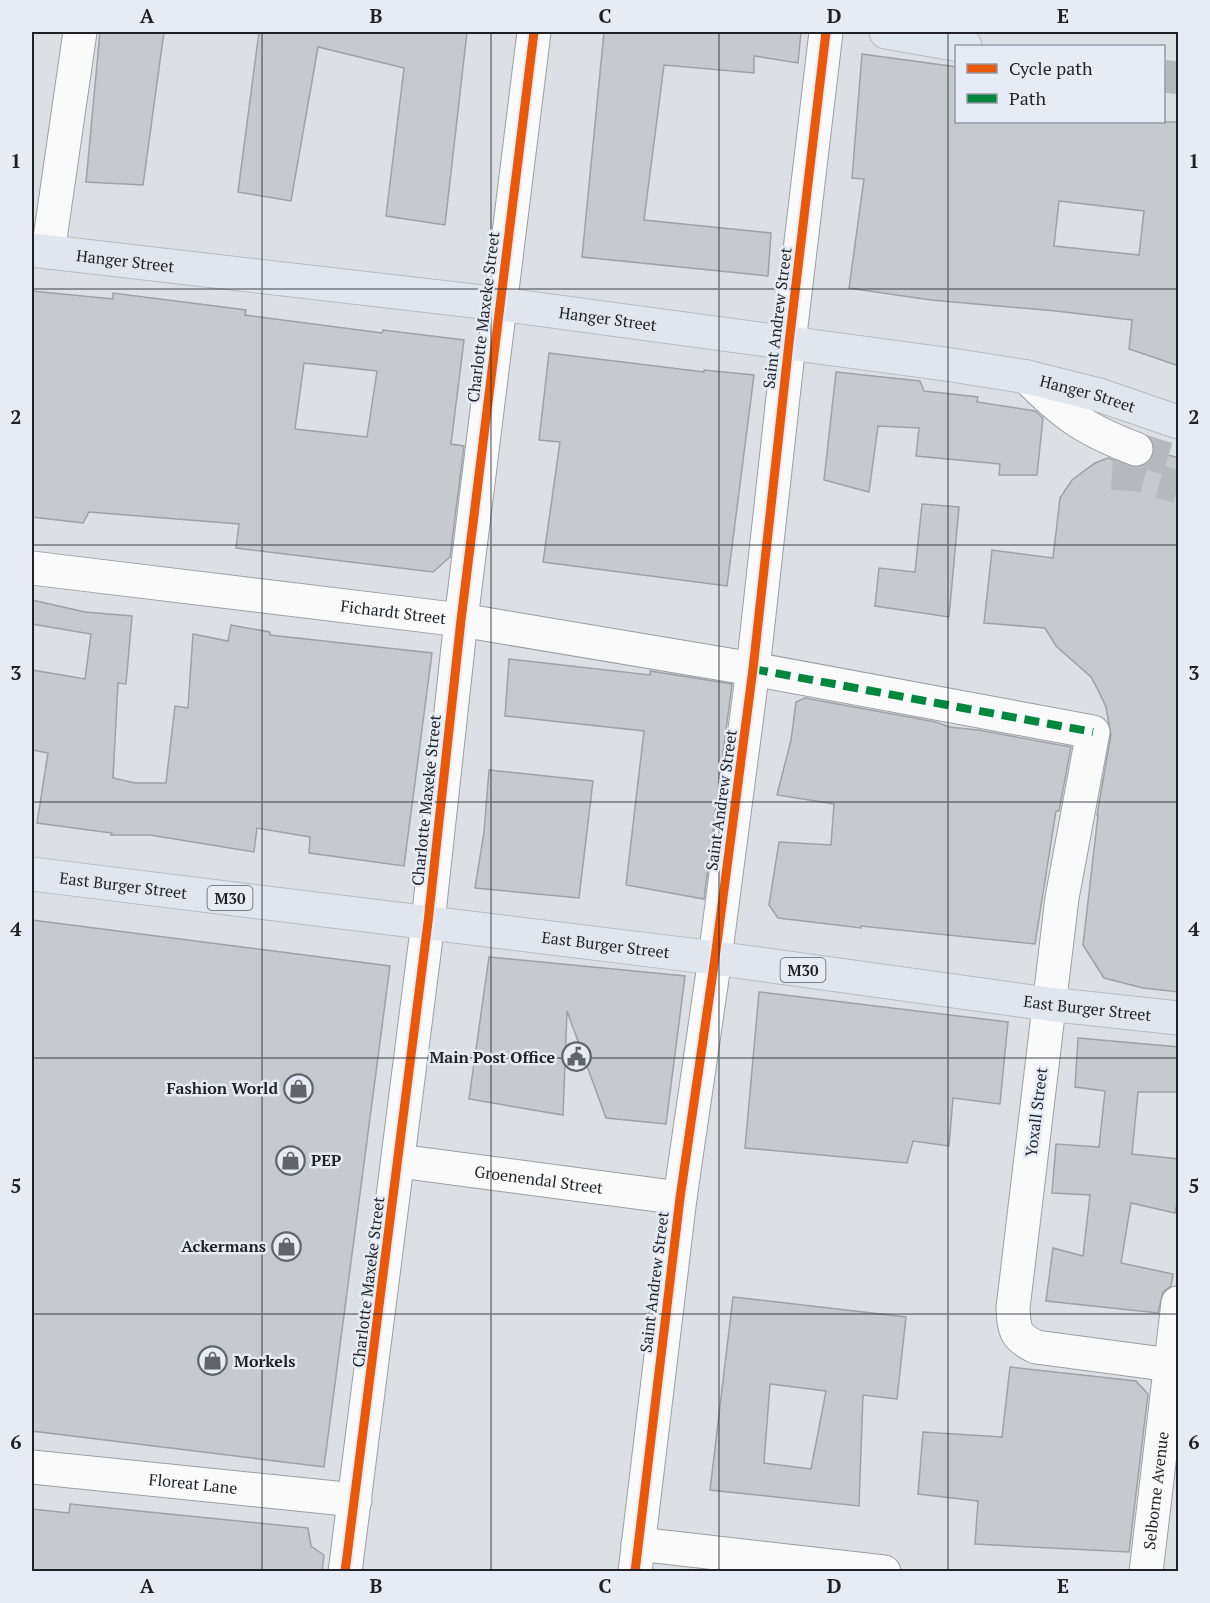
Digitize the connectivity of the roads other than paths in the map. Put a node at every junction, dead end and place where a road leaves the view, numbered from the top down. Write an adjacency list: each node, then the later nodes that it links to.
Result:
1 (80, 32): 6 (street)
2 (534, 32): 7 (street, Charlotte Maxeke Street)
3 (826, 32): 8 (street, Saint Andrew Street)
4 (886, 32): 5 (main road)
5 (959, 45)
6 (40, 251): 7 (main road, Hanger Street)
7 (500, 304): 8 (main road, Hanger Street); 13 (street, Charlotte Maxeke Street)
8 (789, 343): 9 (main road, Hanger Street); 14 (street, Saint Andrew Street)
9 (1027, 377): 10 (main road, Hanger Street); 11 (street)
10 (1179, 422)
11 (1136, 449)
12 (32, 568): 13 (street, Fichardt Street)
13 (461, 620): 14 (street, Fichardt Street); 17 (street, Charlotte Maxeke Street)
14 (753, 669): 15 (street, Fichardt Street); 18 (street, Saint Andrew Street)
15 (1093, 732): 19 (street, Yoxall Street)
16 (32, 874): 17 (main road, East Burger Street / M30)
17 (428, 922): 18 (main road, East Burger Street / M30); 21 (street, Charlotte Maxeke Street)
18 (715, 958): 19 (main road, East Burger Street / M30); 22 (street, Saint Andrew Street)
19 (1048, 1004): 20 (main road, East Burger Street / M30); 24 (street, Yoxall Street)
20 (1179, 1018)
21 (399, 1161): 22 (street, Groenendal Street); 26 (street, Charlotte Maxeke Street)
22 (680, 1198): 27 (street, Saint Andrew Street)
23 (1179, 1303): 24 (street, Selborne Avenue)
24 (1171, 1365): 30 (street, Selborne Avenue)
25 (32, 1467): 26 (street, Floreat Lane)
26 (355, 1500): 29 (street, Charlotte Maxeke Street)
27 (636, 1558): 28 (street)
28 (882, 1571)
29 (345, 1572)
30 (1146, 1572)

